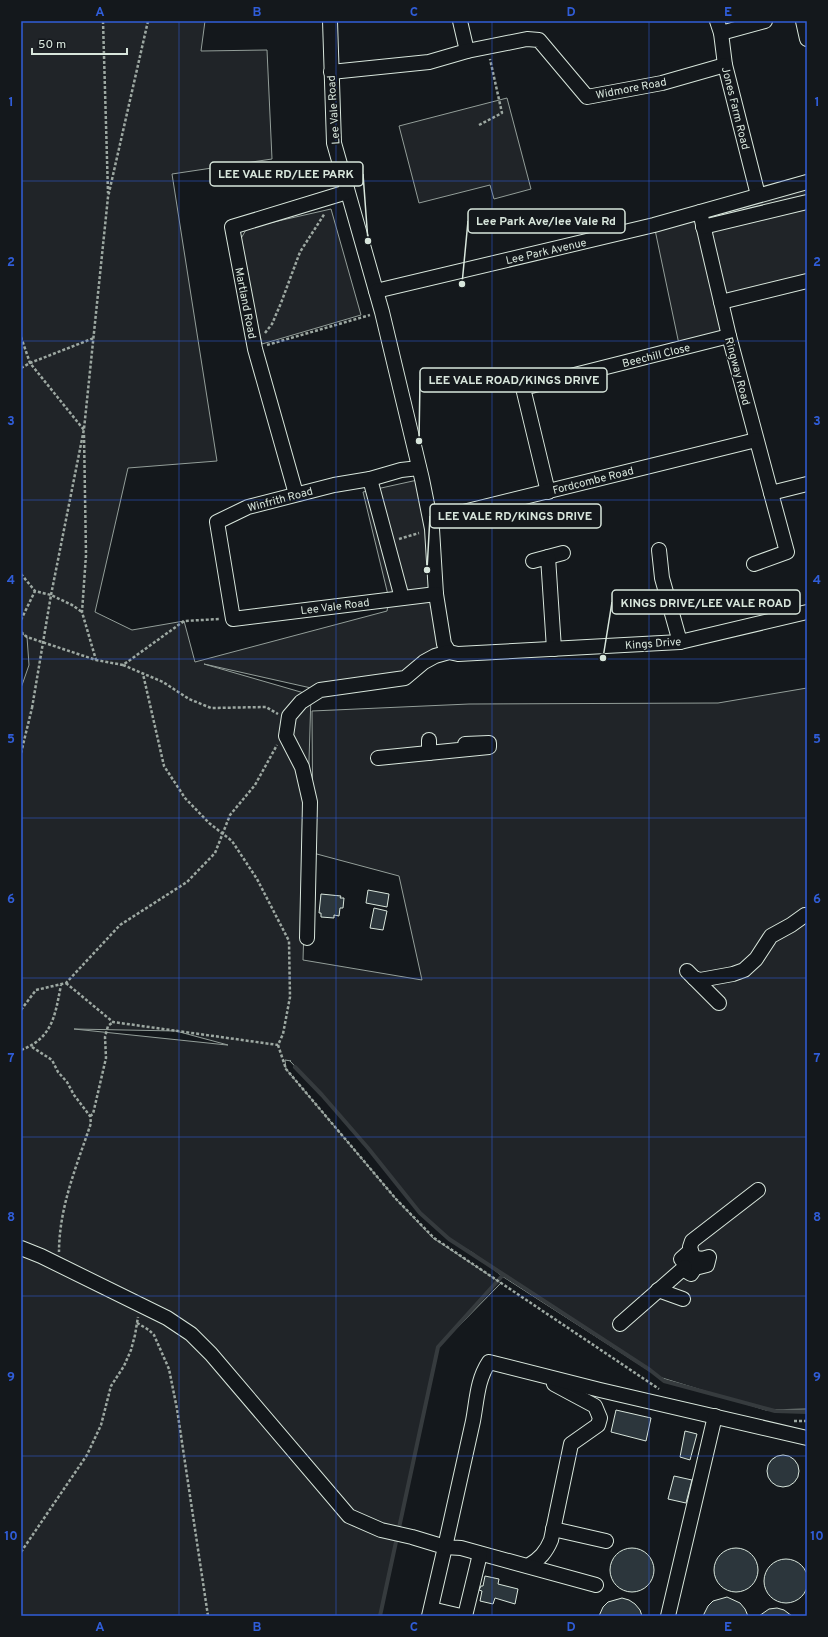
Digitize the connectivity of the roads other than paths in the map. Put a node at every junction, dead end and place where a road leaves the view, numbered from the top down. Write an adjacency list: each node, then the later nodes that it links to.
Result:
1 (330, 21): 9 (street, Lee Vale Road)
2 (460, 21): 7 (street)
3 (765, 21): 5 (street)
4 (803, 21): 6 (street)
5 (719, 27): 8 (street, Jones Farm Road)
6 (807, 39)
7 (467, 51): 8 (street, Widmore Road); 9 (street, Widmore Road)
8 (725, 65): 12 (street, Jones Farm Road)
9 (331, 72): 11 (street, Lee Vale Road)
10 (807, 182): 12 (street, Lee Park Avenue)
11 (347, 192): 17 (street, Lee Vale Road); 26 (street, Martland Road)
12 (758, 195): 14 (street, Lee Park Avenue)
13 (807, 202): 15 (street)
14 (700, 212): 15 (street, Ringway Road); 17 (street, Lee Park Avenue)
15 (704, 227): 18 (street, Ringway Road)
16 (807, 281): 18 (street)
17 (376, 291): 21 (street, Lee Vale Road)
18 (721, 302): 19 (street, Ringway Road)
19 (729, 336): 20 (street, Ringway Road); 24 (street, Beechill Close)
20 (756, 440): 24 (street, Fordcombe Road); 25 (street, Ringway Road)
21 (419, 468): 22 (street, Winfrith Road); 27 (street, Lee Vale Road)
22 (370, 479): 26 (street, Winfrith Road); 34 (street)
23 (807, 484): 25 (street)
24 (548, 492): 27 (street, Fordcombe Road)
25 (771, 493): 32 (street, Ringway Road)
26 (296, 494): 36 (street, Winfrith Road)
27 (432, 525): 33 (street, Lee Vale Road)
28 (659, 550): 37 (street)
29 (563, 553): 30 (street)
30 (548, 557): 31 (street); 38 (street)
31 (533, 561)
32 (754, 564)
33 (436, 594): 34 (street, Lee Vale Road); 39 (street, Lee Vale Road)
34 (402, 598): 36 (street, Lee Vale Road)
35 (807, 612): 37 (street, Kings Drive)
36 (233, 619)
37 (680, 642): 38 (street, Kings Drive)
38 (554, 649): 39 (street, Kings Drive)
39 (448, 652): 43 (street)
40 (469, 743): 41 (street)
41 (386, 753)
42 (807, 915): 44 (street)
43 (307, 938)
44 (719, 1003)
45 (758, 1190): 47 (street)
46 (21, 1248): 57 (street)
47 (690, 1251): 48 (street); 48 (street)
48 (684, 1267): 49 (street)
49 (658, 1290): 50 (street); 51 (street)
50 (683, 1299)
51 (620, 1324)
52 (535, 1374): 53 (street); 55 (street); 57 (street)
53 (715, 1416): 54 (street); 64 (street)
54 (807, 1438)
55 (553, 1528): 56 (street); 59 (street)
56 (606, 1541)
57 (445, 1547): 58 (street); 61 (street)
58 (480, 1554): 59 (street); 63 (street)
59 (528, 1566): 60 (street)
60 (596, 1585)
61 (430, 1612): 62 (street)
62 (461, 1616)
63 (465, 1616)
64 (668, 1616)

